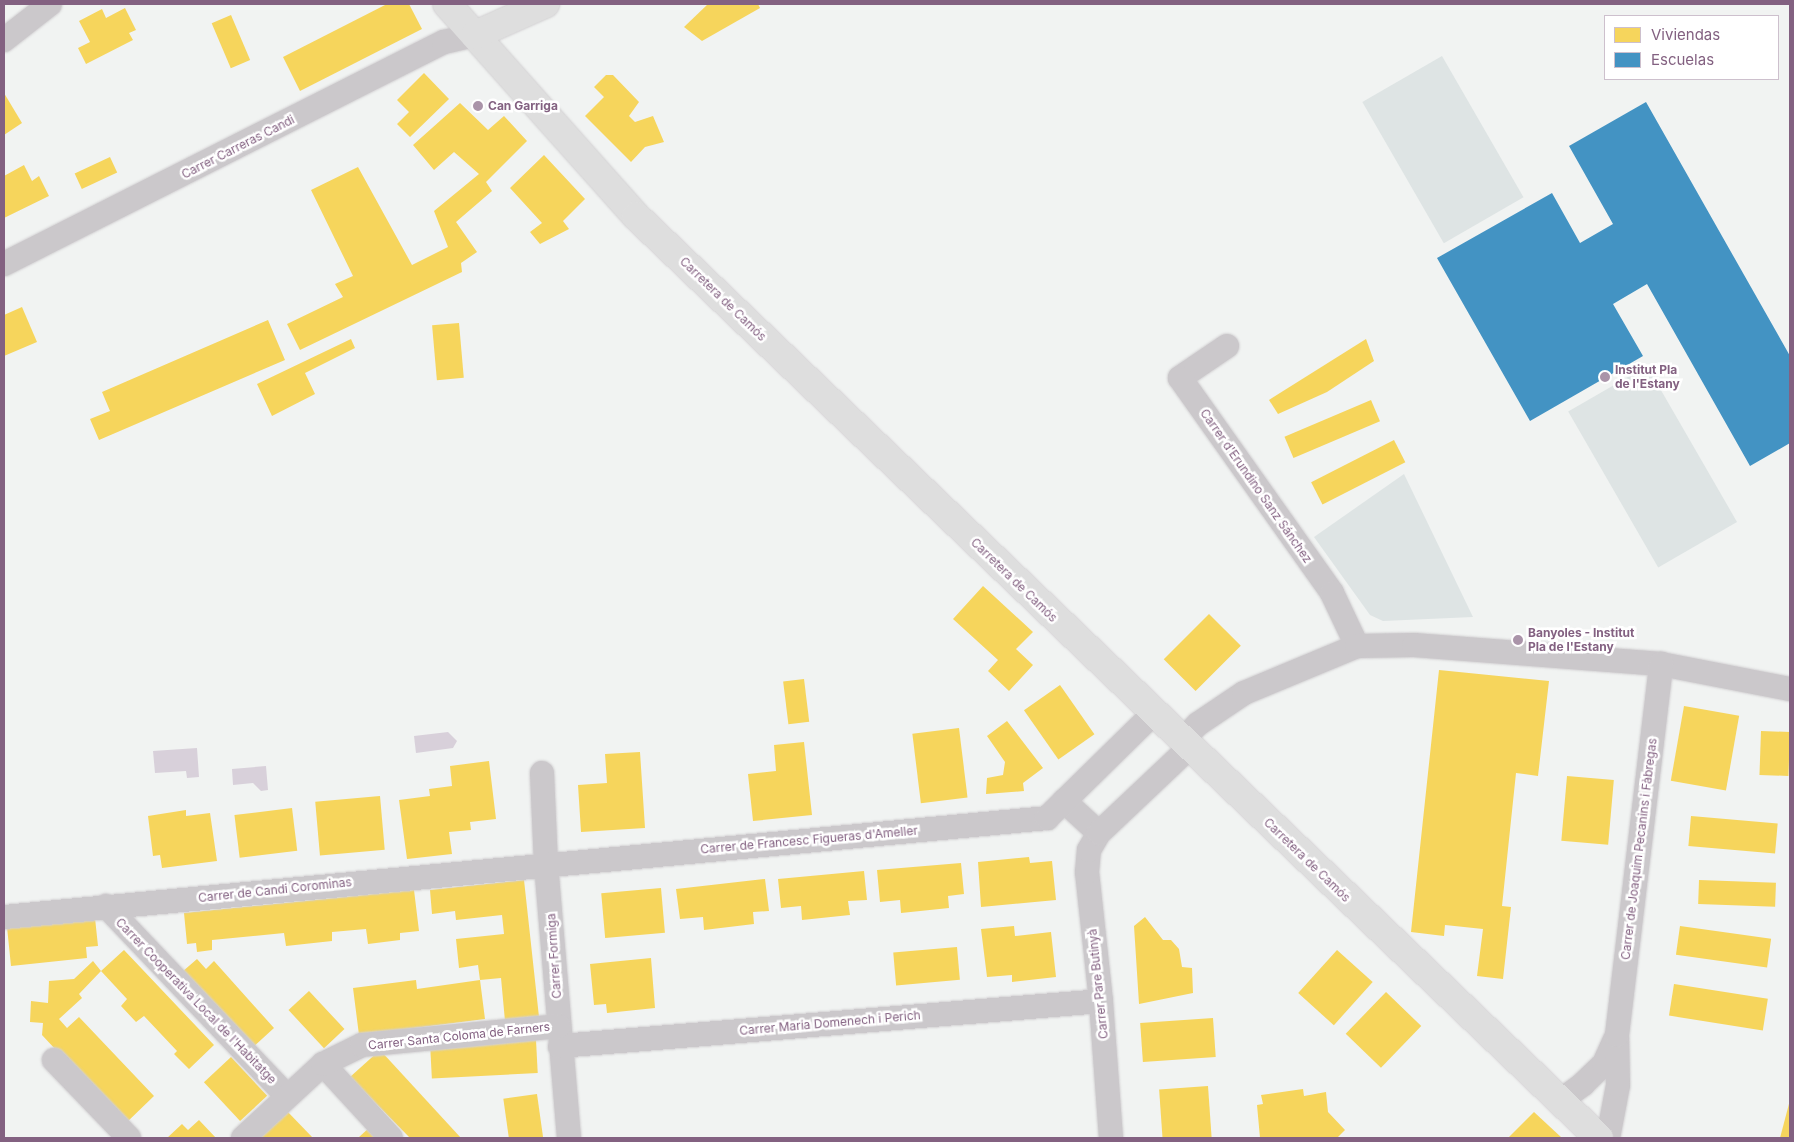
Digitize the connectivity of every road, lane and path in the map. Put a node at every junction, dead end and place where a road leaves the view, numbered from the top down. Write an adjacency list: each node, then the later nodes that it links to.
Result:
1 (50, 4): 5 (street)
2 (448, 4): 4 (street, Carretera de Camós)
3 (545, 4): 4 (street)
4 (475, 35): 6 (street, Carrer Carreras Candi); 11 (street, Carretera de Camós)
5 (4, 40)
6 (4, 264)
7 (1228, 346): 8 (street, Carrer d'Erundino Sanz Sánchez)
8 (1357, 646): 9 (street); 12 (street)
9 (1661, 664): 10 (street); 20 (street, Carrer de Joaquim Pecanins i Fàbregas)
10 (1790, 689)
11 (1154, 714): 12 (street, Carretera de Camós); 14 (street, Carrer de Francesc Figueras d'Ameller)
12 (1186, 744): 15 (street); 25 (street, Carretera de Camós)
13 (542, 773): 16 (street, Carrer Formiga)
14 (1064, 800): 15 (street); 16 (street, Carrer de Francesc Figueras d'Ameller)
15 (1099, 833): 19 (street, Carrer Pare Butinyà)
16 (546, 864): 17 (street, Carrer de Candi Corominas); 21 (street, Carrer Formiga)
17 (106, 906): 18 (street, Carrer de Candi Corominas); 24 (street, Carrer Cooperativa Local de l'Habitatge)
18 (4, 917)
19 (1101, 1000): 21 (street, Carrer Maria Domenech i Perich); 30 (street, Carrer Pare Butinyà)
20 (1617, 1035): 25 (street, Carrer de Joaquim Pecanins i Fàbregas); 32 (street, Carrer de Joaquim Pecanins i Fàbregas)
21 (559, 1036): 23 (street, Carrer Santa Coloma de Farners); 29 (street, Carrer Formiga)
22 (54, 1060): 26 (street)
23 (324, 1064): 24 (street, Carrer Santa Coloma de Farners); 28 (street)
24 (287, 1096): 27 (street, Carrer Santa Coloma de Farners)
25 (1560, 1101): 31 (street, Carretera de Camós)
26 (129, 1138)
27 (243, 1138)
28 (391, 1138)
29 (569, 1138)
30 (1111, 1138)
31 (1599, 1138)
32 (1608, 1138)

